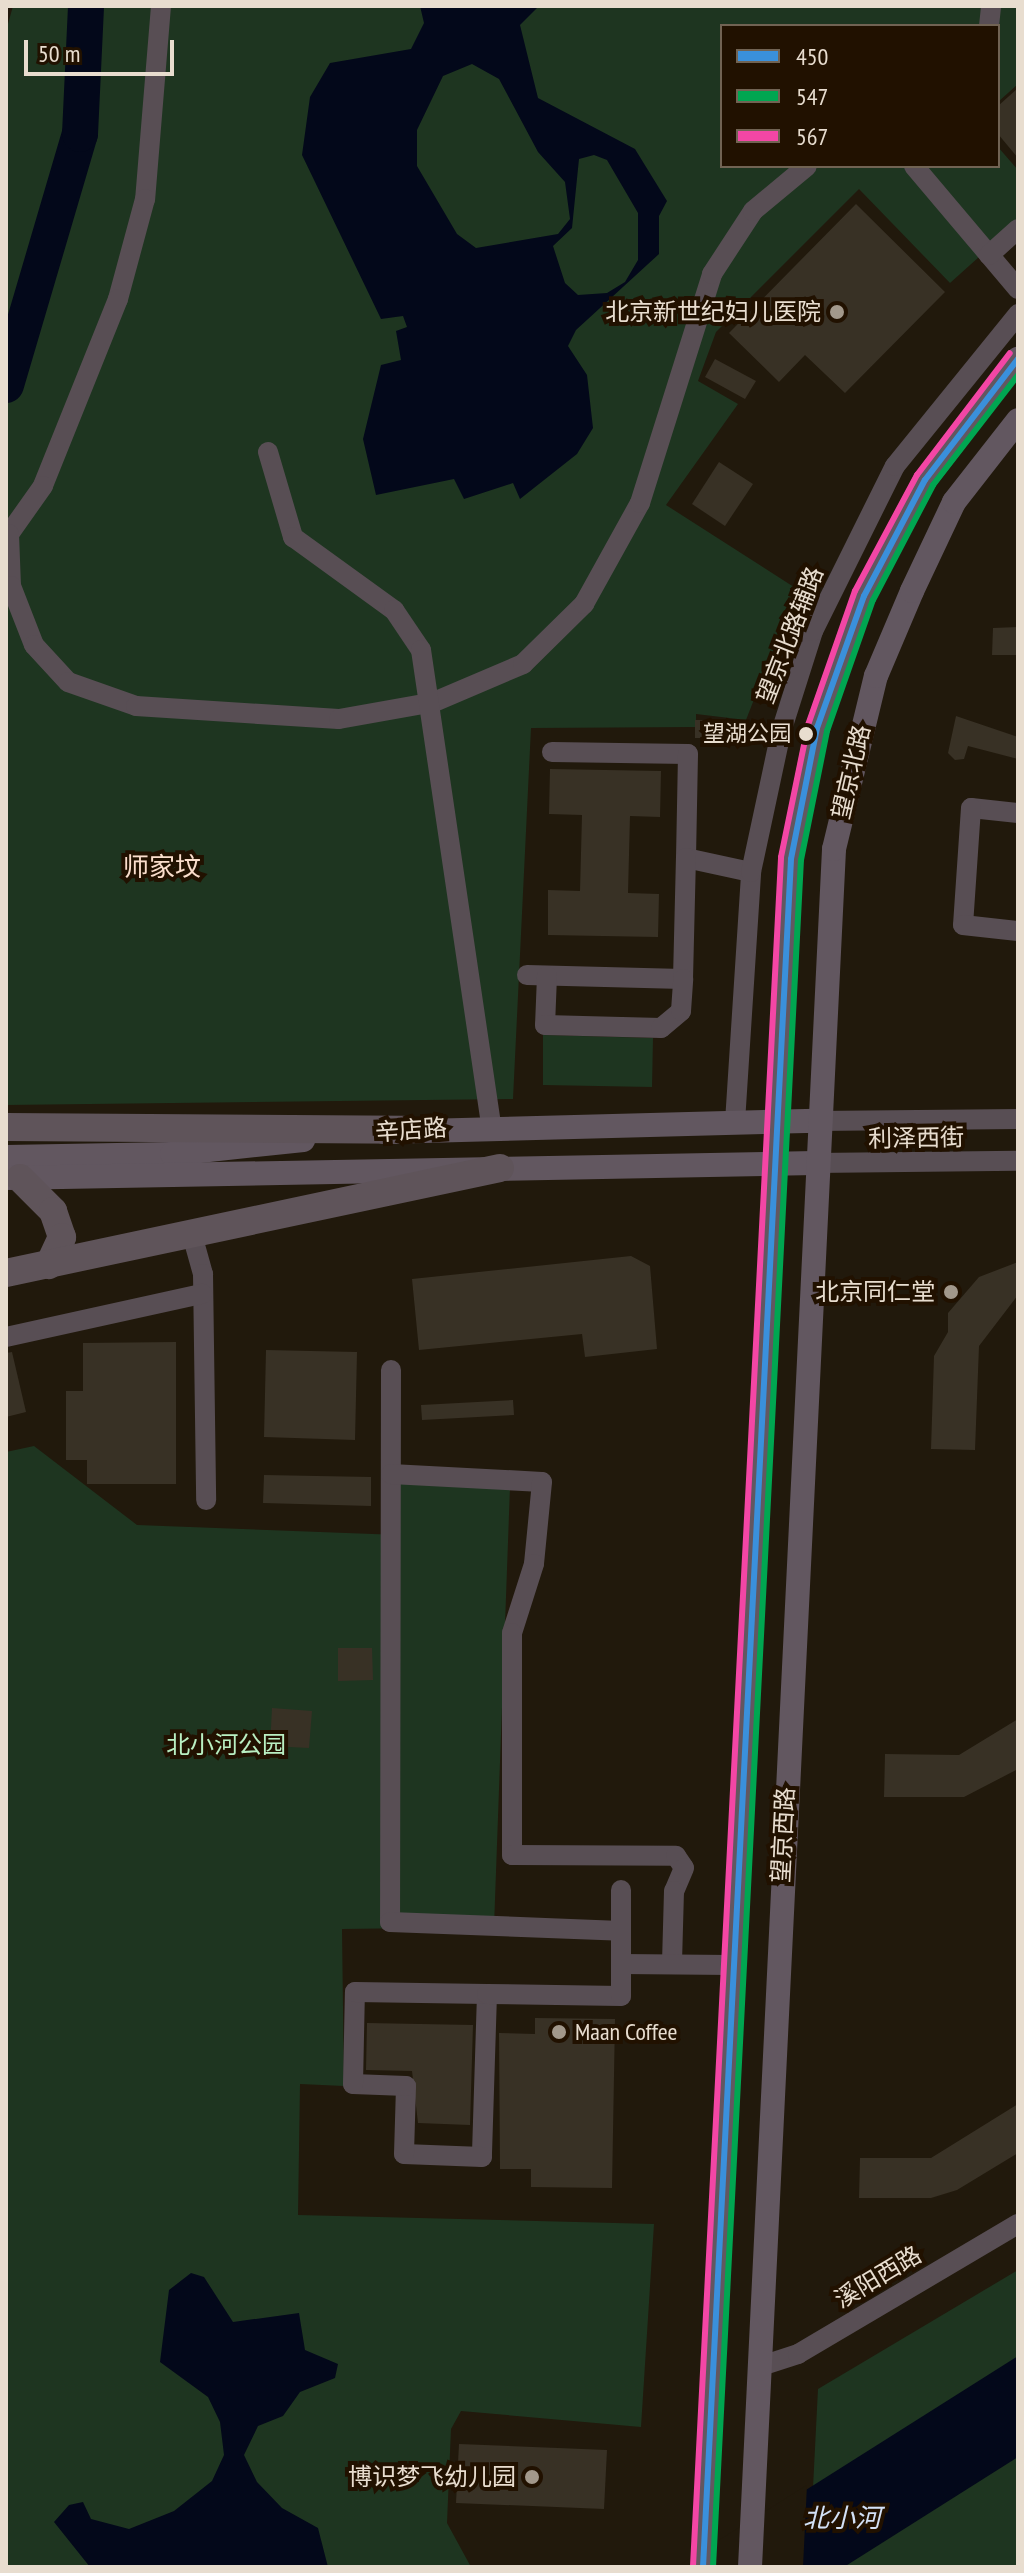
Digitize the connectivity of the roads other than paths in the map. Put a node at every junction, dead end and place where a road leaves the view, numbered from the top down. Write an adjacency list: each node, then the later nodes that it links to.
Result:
1 (161, 6): 11 (street)
2 (805, 168): 11 (street)
3 (916, 168): 5 (street)
4 (1018, 229): 5 (street)
5 (989, 255): 6 (street)
6 (1018, 289)
7 (1018, 314): 15 (street, 望京北路辅路)
8 (1018, 359): 21 (main road, 望京北路)
9 (1018, 420): 19 (main road, 望京北路)
10 (268, 452): 11 (street)
11 (434, 702): 22 (street)
12 (552, 752): 14 (street)
13 (1018, 813): 16 (street)
14 (686, 858): 15 (street); 17 (street)
15 (751, 872): 20 (street, 望京北路辅路)
16 (1018, 931)
17 (683, 979): 17 (street)
18 (1018, 1119): 19 (street, 利泽西街)
19 (817, 1121): 21 (main road, 辛店路); 27 (main road, 望京北路)
20 (735, 1122): 21 (main road, 辛店路); 22 (main road, 辛店路)
21 (774, 1122): 26 (main road, 望京西路)
22 (491, 1125): 24 (main road, 辛店路)
23 (6, 1127): 24 (highway)
24 (403, 1130): 29 (main road, 辛店路)
25 (1018, 1161): 27 (street, 利泽西街)
26 (771, 1162): 27 (main road, 辛店路); 28 (main road, 辛店路); 42 (main road, 望京西路)
27 (815, 1163): 45 (main road, 望京西路)
28 (500, 1168): 29 (main road, 辛店路); 30 (highway)
29 (11, 1171): 31 (highway)
30 (191, 1231): 31 (highway); 33 (street)
31 (49, 1265): 32 (highway)
32 (6, 1273)
33 (202, 1294): 34 (street); 37 (street)
34 (6, 1337)
35 (391, 1370): 36 (street)
36 (391, 1474): 39 (street); 41 (street)
37 (206, 1500)
38 (621, 1890): 39 (street)
39 (621, 1931): 40 (street)
40 (621, 1964): 41 (street); 43 (street)
41 (672, 1964): 42 (street)
42 (731, 1965): 46 (main road, 望京西路)
43 (487, 1994): 43 (street)
44 (1018, 2224): 45 (street, 溪阳西路)
45 (761, 2366): 47 (main road, 望京西路)
46 (703, 2567)
47 (750, 2567)

